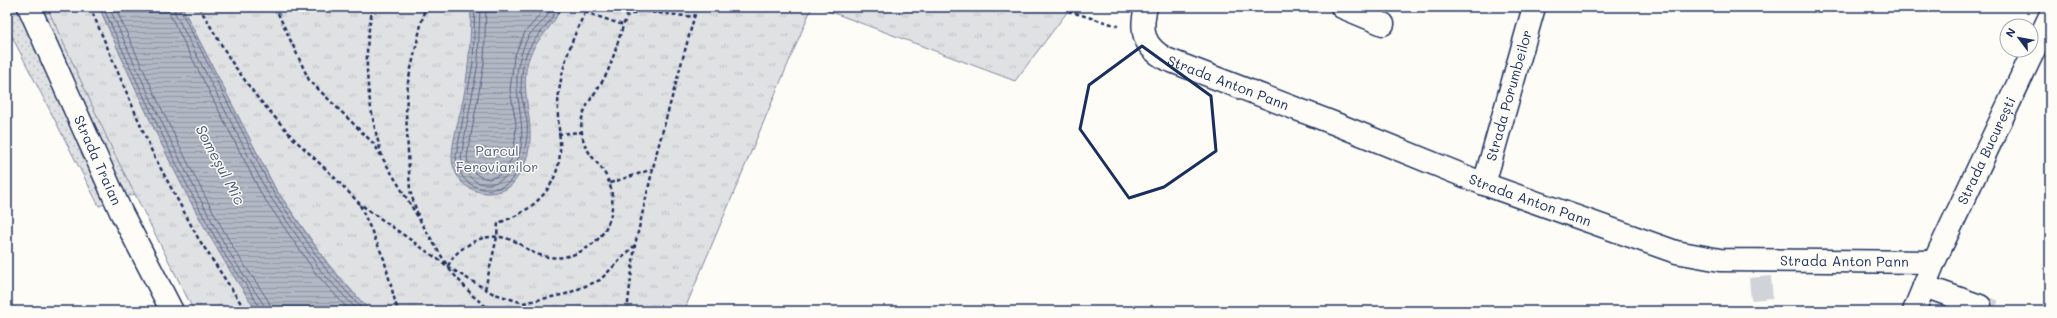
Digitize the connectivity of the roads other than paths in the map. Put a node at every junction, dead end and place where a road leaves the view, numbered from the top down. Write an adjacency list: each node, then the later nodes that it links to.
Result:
1 (29, 7): 11 (street, Strada Traian)
2 (1146, 7): 7 (street, Strada Anton Pann)
3 (1342, 7): 6 (street)
4 (1534, 7): 7 (street, Strada Porumbeilor)
5 (2050, 16): 8 (street, Strada București)
6 (1383, 24)
7 (1484, 184): 8 (street, Strada Anton Pann)
8 (1934, 262): 9 (street, Strada București)
9 (1924, 286): 10 (street); 12 (street, Strada București)
10 (1980, 306)
11 (172, 311)
12 (1914, 311)

